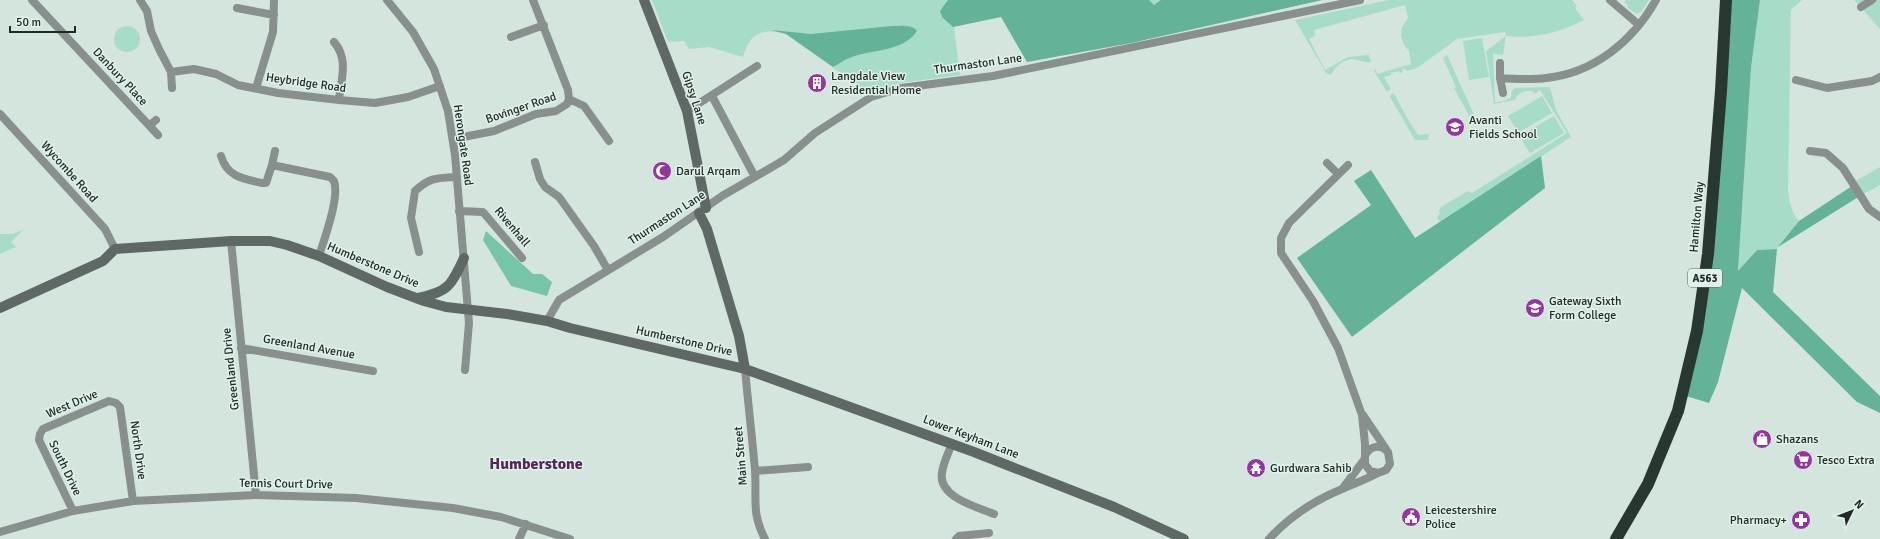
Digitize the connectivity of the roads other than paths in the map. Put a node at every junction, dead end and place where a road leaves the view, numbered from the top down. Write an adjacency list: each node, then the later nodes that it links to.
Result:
1 (32, 0): 34 (street, Danbury Place)
2 (140, 0): 21 (street)
3 (274, 0): 14 (street)
4 (387, 0): 25 (street, Herongate Road)
5 (533, 0): 15 (street, Bovinger Road)
6 (644, 0): 32 (street, Gipsy Lane)
7 (1360, 0): 46 (street, Thurmaston Lane)
8 (1610, 0): 16 (street)
9 (1656, 0): 16 (street)
10 (1726, 0): 88 (highway, Hamilton Way / A563)
11 (1872, 0): 12 (street)
12 (1861, 7)
13 (237, 8): 14 (street)
14 (274, 15): 27 (street)
15 (544, 25): 17 (street); 30 (street, Bovinger Road)
16 (1639, 25): 23 (street)
17 (511, 37)
18 (334, 42): 31 (street)
19 (1500, 63): 23 (street)
20 (757, 66): 29 (street)
21 (171, 72): 26 (street); 27 (street, Heybridge Road)
22 (1880, 77): 24 (street)
23 (1500, 78): 28 (street)
24 (1796, 80)
25 (440, 86): 31 (street, Heybridge Road); 35 (street, Herongate Road)
26 (172, 88)
27 (256, 88): 31 (street, Heybridge Road)
28 (1503, 93)
29 (712, 96): 32 (street); 46 (street)
30 (569, 99): 35 (street, Bovinger Road); 36 (street, Bovinger Road)
31 (339, 100)
32 (687, 112): 48 (street, Gipsy Lane)
33 (0, 114): 51 (street, Wycombe Road)
34 (158, 135)
35 (453, 139): 45 (street, Herongate Road)
36 (609, 142)
37 (275, 151): 42 (street)
38 (1810, 151): 49 (street)
39 (221, 156): 42 (street)
40 (535, 162): 56 (street)
41 (1327, 163): 44 (street)
42 (272, 165): 53 (street)
43 (1348, 165): 44 (street)
44 (1338, 174): 66 (street)
45 (457, 177): 47 (street, Herongate Road); 52 (street)
46 (755, 177): 48 (street, Thurmaston Lane)
47 (459, 211): 54 (street, Herongate Road); 55 (street, Rivenhall)
48 (703, 211): 56 (street, Thurmaston Lane); 62 (street, Gipsy Lane)
49 (1880, 217)
50 (231, 241): 51 (street, Humberstone Drive); 53 (street, Humberstone Drive); 61 (street, Greenland Drive)
51 (114, 249): 58 (street)
52 (419, 252)
53 (319, 256): 57 (street, Humberstone Drive)
54 (464, 258): 57 (street); 59 (street, Herongate Road)
55 (522, 258)
56 (608, 270): 60 (street, Thurmaston Lane)
57 (416, 298): 59 (street, Humberstone Drive)
58 (0, 308)
59 (468, 310): 60 (street, Humberstone Drive); 63 (street, Herongate Road)
60 (547, 321): 62 (street, Humberstone Drive)
61 (241, 348): 64 (street, Greenland Avenue); 75 (street, Greenland Drive)
62 (745, 369): 68 (street, Lower Keyham Lane); 72 (street, Main Street)
63 (465, 370)
64 (373, 371)
65 (116, 402): 67 (street, West Drive); 76 (street, North Drive)
66 (1362, 415): 69 (street); 70 (street)
67 (40, 434): 77 (street, South Drive)
68 (952, 443): 78 (street); 86 (street, Lower Keyham Lane)
69 (1386, 449): 70 (street); 73 (street)
70 (1364, 458): 73 (street); 74 (street)
71 (808, 467): 72 (street)
72 (755, 471): 84 (street, Main Street)
73 (1378, 473): 74 (street)
74 (1342, 488): 87 (street)
75 (256, 495): 76 (street, Tennis Court Drive); 79 (street, Tennis Court Drive)
76 (133, 501): 77 (street, Tennis Court Drive)
77 (73, 511): 80 (street, Tennis Court Drive)
78 (994, 514)
79 (526, 524): 82 (street); 83 (street, Tennis Court Drive)
80 (0, 532)
81 (989, 533): 85 (street)
82 (519, 539)
83 (570, 539)
84 (765, 539)
85 (956, 539)
86 (1184, 539)
87 (1269, 539)
88 (1616, 539)

